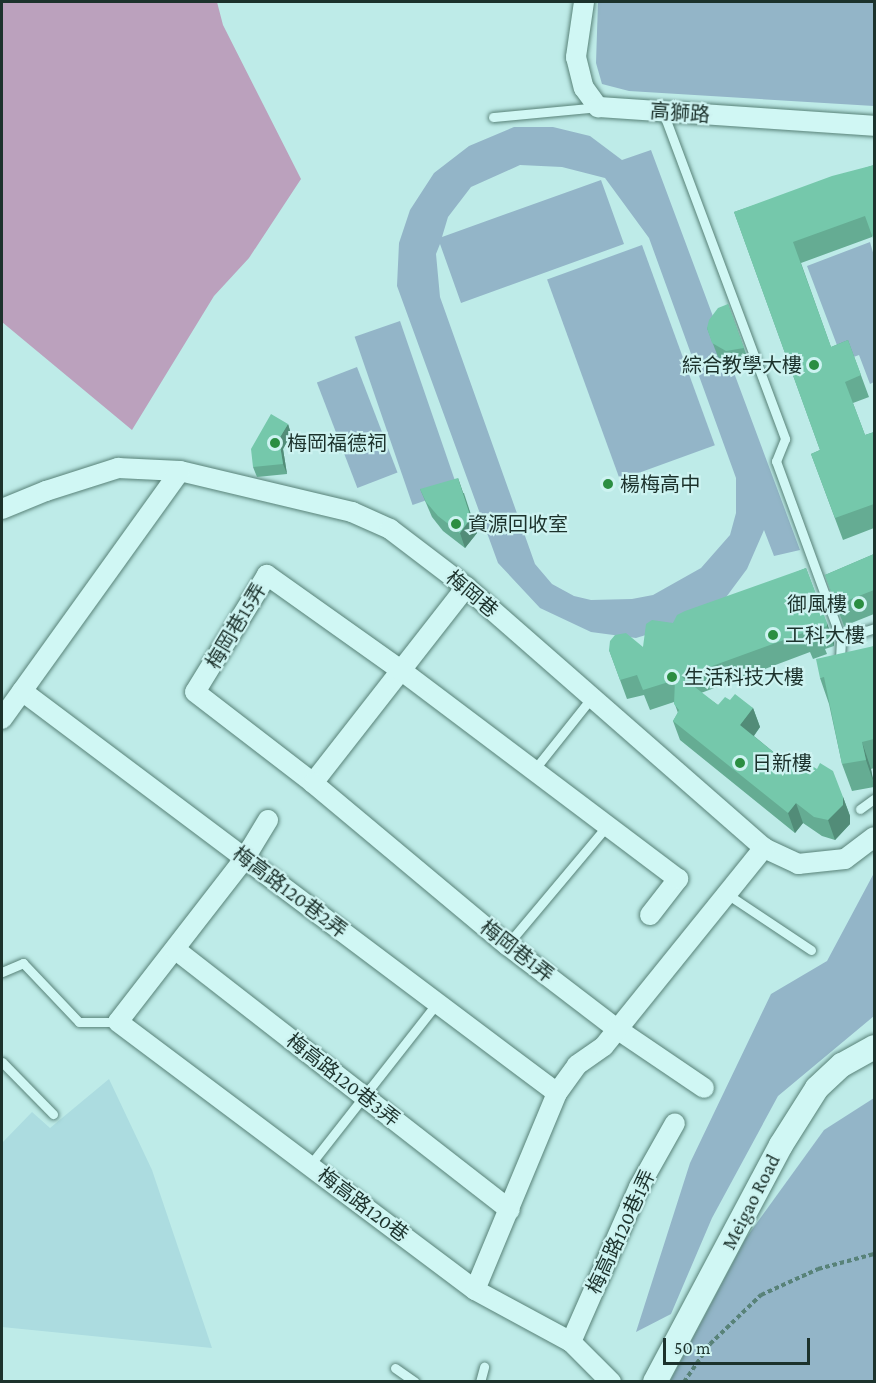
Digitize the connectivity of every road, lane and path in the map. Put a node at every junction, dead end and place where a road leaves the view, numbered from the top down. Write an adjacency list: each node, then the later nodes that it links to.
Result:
1 (584, 2): 2 (street)
2 (598, 107): 3 (street, 高獅路); 4 (lane)
3 (663, 111): 5 (street, 高獅路); 10 (lane)
4 (493, 117)
5 (874, 126)
6 (180, 471): 7 (street, 梅岡巷); 8 (street, 梅岡巷); 13 (street)
7 (2, 509)
8 (466, 587): 12 (street); 14 (street, 梅岡巷)
9 (874, 628): 10 (lane)
10 (841, 639): 11 (lane)
11 (831, 666)
12 (402, 671): 16 (street, 梅岡巷15弄); 17 (street); 17 (street, 梅岡巷15弄)
13 (22, 691): 15 (street); 24 (street, 梅高路120巷2弄)
14 (592, 697): 16 (lane); 23 (street, 梅岡巷)
15 (2, 719)
16 (534, 770): 21 (street, 梅岡巷15弄)
17 (313, 783): 25 (street, 梅岡巷15弄)
18 (874, 799): 19 (lane)
19 (860, 809)
20 (268, 820): 24 (street)
21 (607, 826): 27 (street, 梅岡巷15弄); 28 (lane)
22 (874, 837): 23 (street, 梅岡巷)
23 (764, 848): 26 (street)
24 (245, 858): 29 (street); 32 (street, 梅高路120巷2弄)
25 (418, 870): 28 (street, 梅岡巷1弄)
26 (727, 894): 30 (lane); 34 (street)
27 (650, 915)
28 (507, 945): 34 (street, 梅岡巷1弄)
29 (176, 950): 33 (street); 39 (street, 梅高路120巷3弄)
30 (812, 950)
31 (2, 972): 33 (lane)
32 (437, 1003): 38 (street, 梅高路120巷2弄); 39 (lane)
33 (118, 1022): 42 (street, 梅高路120巷)
34 (617, 1029): 37 (street, 梅岡巷1弄); 38 (street)
35 (874, 1047): 52 (street, Meigao Road)
36 (2, 1062): 40 (lane)
37 (704, 1088)
38 (557, 1093): 43 (street)
39 (364, 1096): 42 (lane); 43 (street, 梅高路120巷3弄)
40 (52, 1114)
41 (675, 1123): 46 (street, 梅高路120巷1弄)
42 (310, 1165): 45 (street, 梅高路120巷)
43 (510, 1210): 45 (street)
44 (874, 1254): 53 (path)
45 (475, 1290): 46 (street, 梅高路120巷)
46 (571, 1342): 51 (street, 梅高路120巷)
47 (484, 1367): 50 (lane)
48 (395, 1368): 49 (lane)
49 (415, 1382)
50 (480, 1382)
51 (611, 1382)
52 (655, 1382)
53 (684, 1382)

